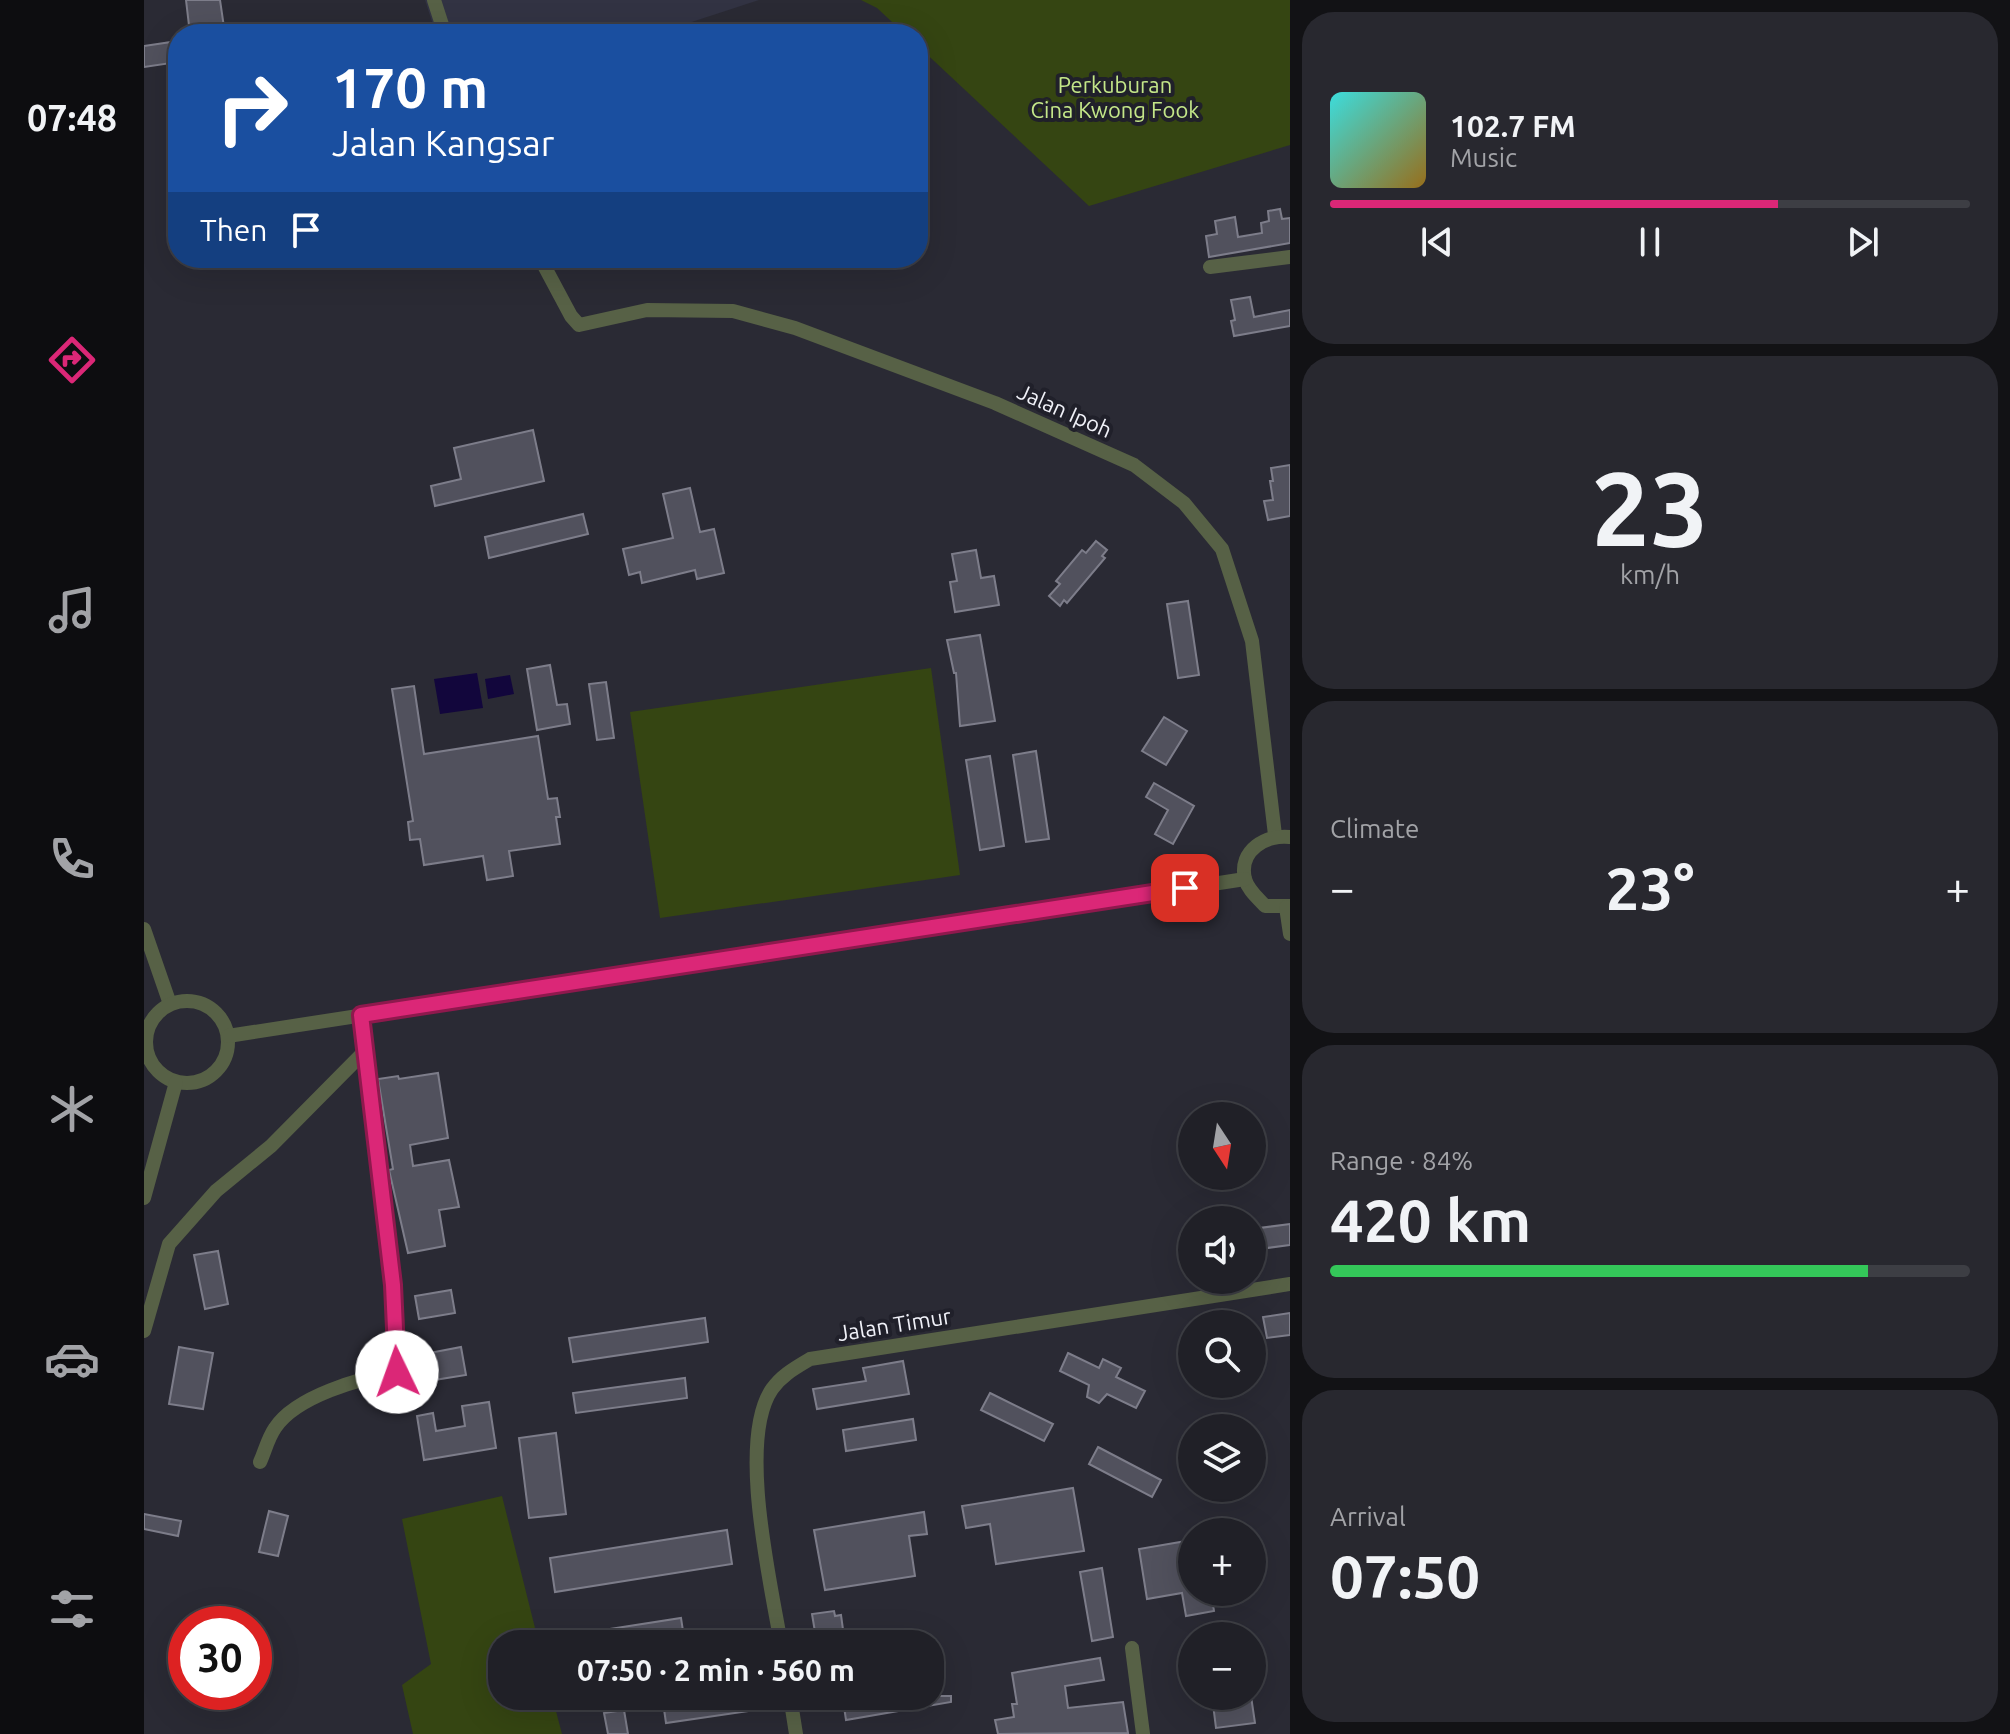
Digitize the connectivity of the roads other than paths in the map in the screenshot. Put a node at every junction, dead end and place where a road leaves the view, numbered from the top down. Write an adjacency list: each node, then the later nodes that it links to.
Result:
1 (434, 0): 2 (street)
2 (442, 24)
3 (1290, 257): 4 (street)
4 (1210, 267)
5 (545, 268): 6 (street, Jalan Ipoh)
6 (1283, 836): 7 (street)
7 (1245, 879): 8 (street); 12 (street)
8 (1288, 907): 9 (street)
9 (1290, 934)
10 (145, 935): 11 (street)
11 (170, 1004): 13 (street); 15 (street)
12 (361, 1015): 13 (street); 14 (street)
13 (228, 1036): 15 (street)
14 (365, 1051): 18 (street); 19 (street)
15 (176, 1082): 16 (street)
16 (144, 1198)
17 (1290, 1284): 20 (street, Jalan Timur)
18 (144, 1331)
19 (260, 1462)
20 (779, 1630)
21 (1132, 1648): 24 (street)
22 (792, 1710): 23 (street)
23 (796, 1734)
24 (1143, 1734)

